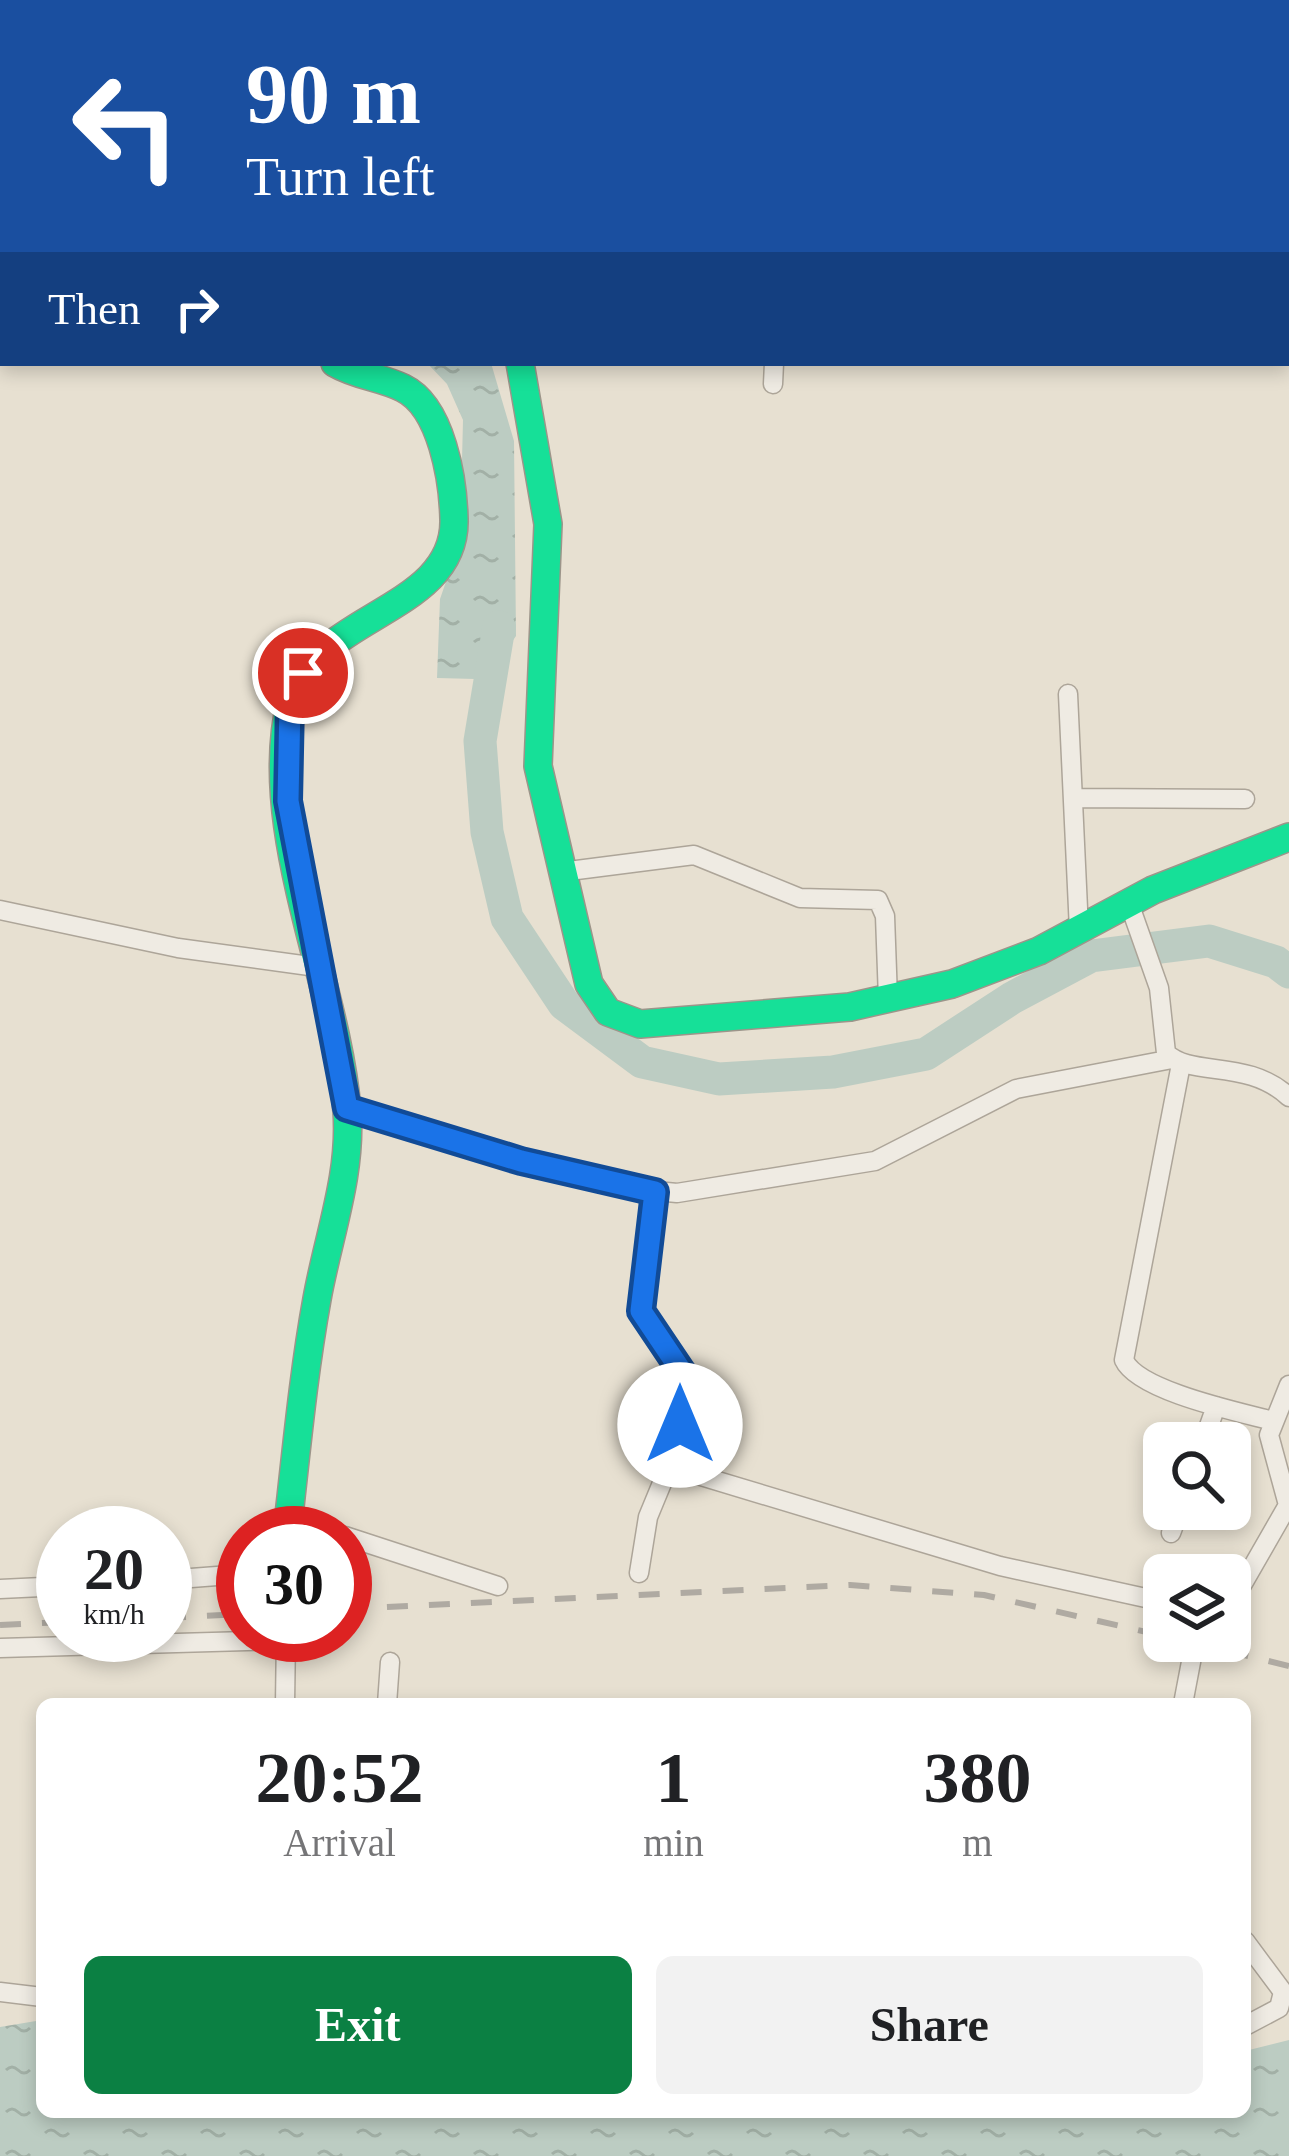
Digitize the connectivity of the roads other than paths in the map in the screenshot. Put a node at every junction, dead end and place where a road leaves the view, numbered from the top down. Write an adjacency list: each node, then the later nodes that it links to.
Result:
1 (340, 366): 13 (street)
2 (521, 366): 9 (street)
3 (774, 366): 4 (street)
4 (773, 384)
5 (1068, 694): 6 (street)
6 (1076, 798): 7 (street); 12 (street)
7 (1245, 799)
8 (1289, 837): 11 (street)
9 (560, 872): 14 (street); 14 (street)
10 (0, 910): 13 (street)
11 (1134, 916): 12 (street); 15 (street)
12 (1079, 930): 14 (street)
13 (324, 968): 17 (street)
14 (888, 999)
15 (1176, 1062): 16 (street); 18 (street); 20 (street)
16 (1289, 1096)
17 (347, 1108): 18 (street); 24 (street)
18 (655, 1192): 23 (street)
19 (1289, 1384): 21 (street)
20 (1216, 1406): 21 (street); 22 (street)
21 (1273, 1420): 28 (street)
22 (1210, 1422)
23 (671, 1467): 29 (street); 33 (street)
24 (291, 1506)
25 (1172, 1530): 26 (street)
26 (1171, 1533)
27 (372, 1545): 30 (street)
28 (1251, 1569)
29 (639, 1573)
30 (498, 1586)
31 (36, 1587): 32 (street)
32 (0, 1589)
33 (1143, 1597)
34 (216, 1640): 35 (street)
35 (0, 1648)
36 (286, 1662): 39 (street)
37 (1191, 1662): 41 (street)
38 (390, 1663): 40 (street)
39 (285, 1698)
40 (387, 1698)
41 (1184, 1698)
42 (1251, 1948): 45 (street)
43 (0, 1992): 44 (street)
44 (36, 1996)
45 (1251, 2023)

